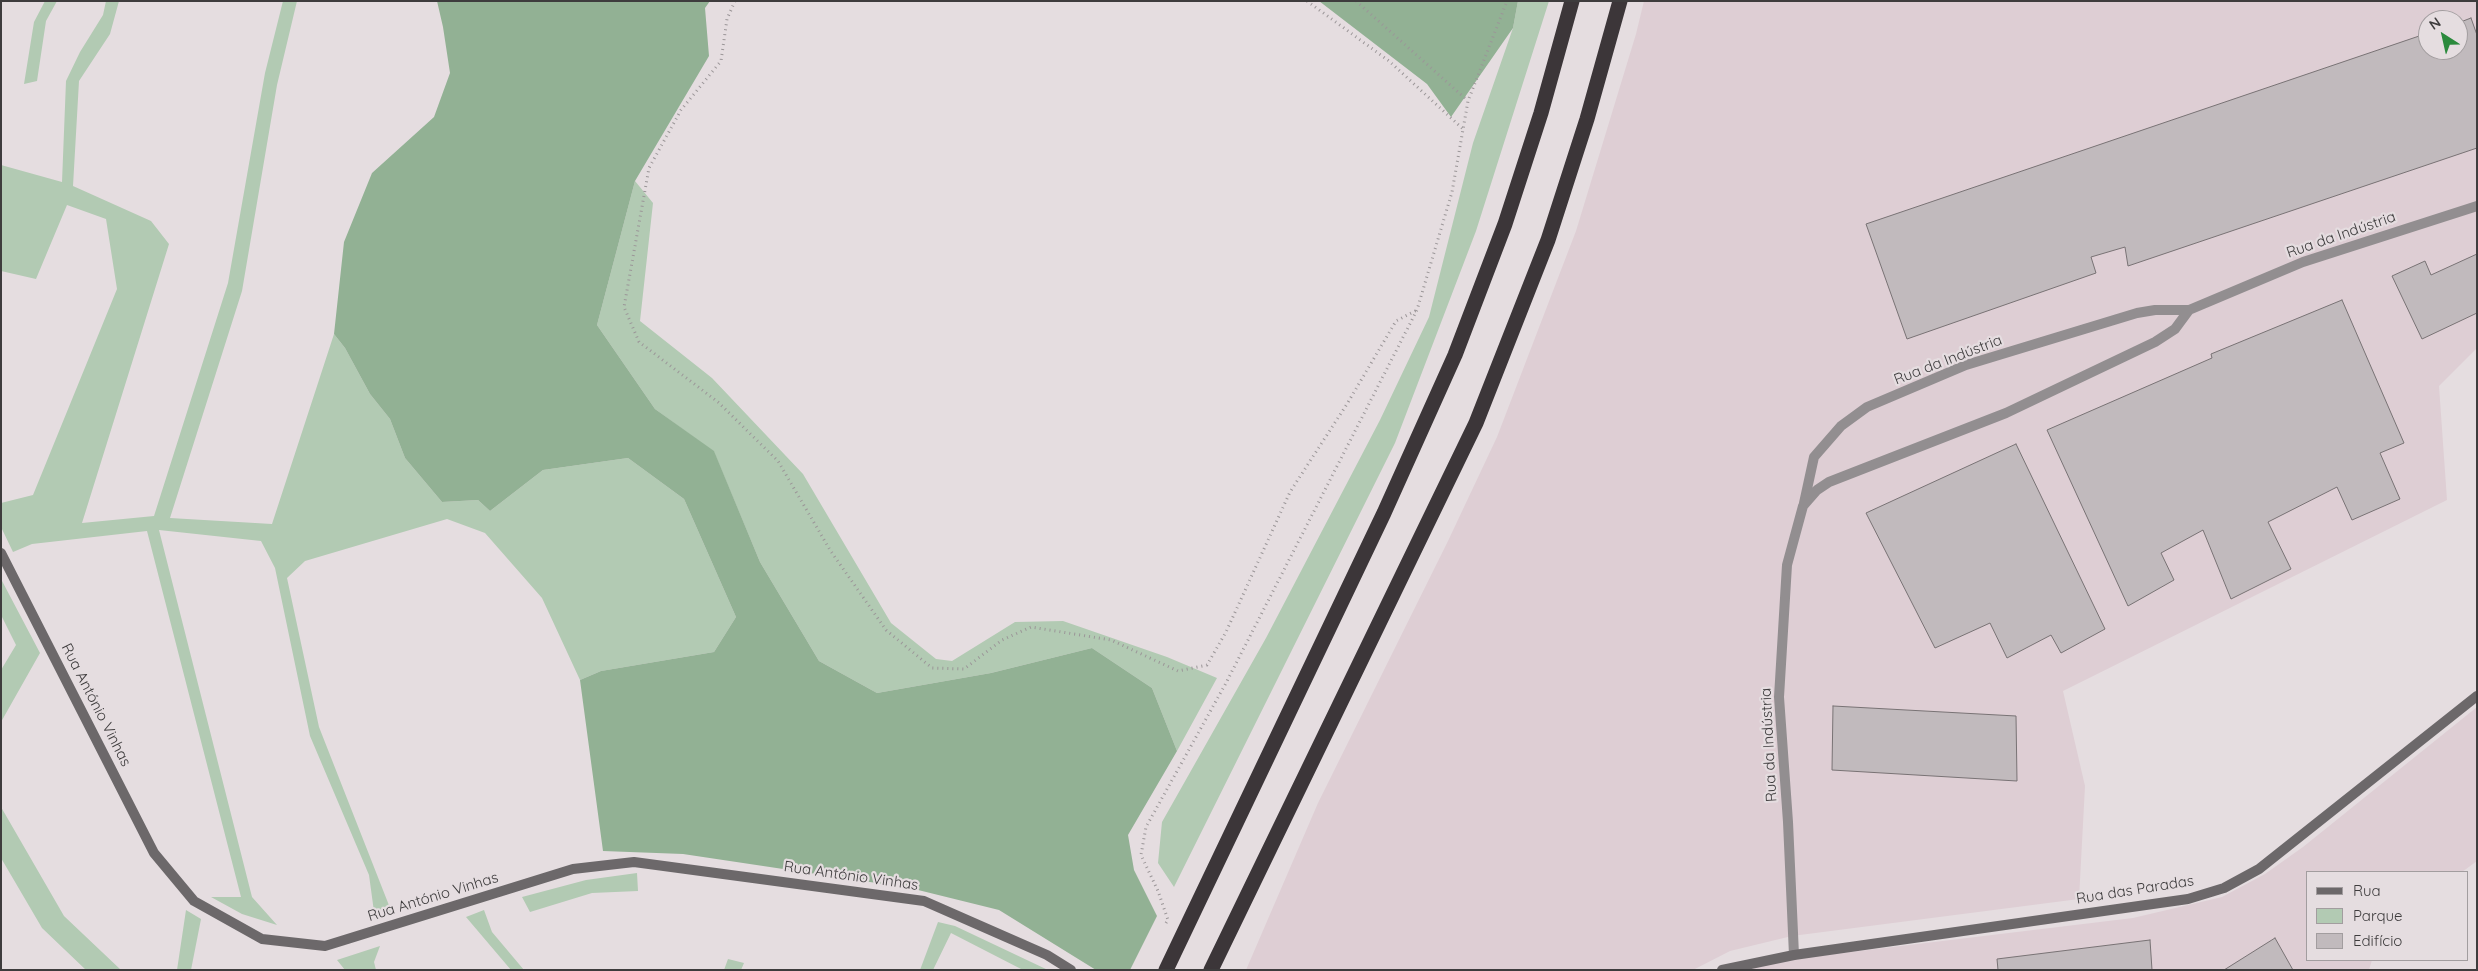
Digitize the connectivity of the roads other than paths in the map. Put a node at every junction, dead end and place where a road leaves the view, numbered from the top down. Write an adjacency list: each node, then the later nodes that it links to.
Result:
1 (1572, 1): 10 (highway)
2 (1620, 1): 11 (highway)
3 (2477, 206): 4 (street, Rua da Indústria)
4 (2189, 310): 5 (street, Rua da Indústria); 5 (street, Rua da Indústria)
5 (1803, 506): 8 (street, Rua da Indústria)
6 (1, 553): 9 (street, Rua António Vinhas)
7 (2477, 696): 8 (street, Rua das Paradas)
8 (1794, 955): 12 (street)
9 (1071, 970)
10 (1166, 970)
11 (1211, 970)
12 (1722, 970)

